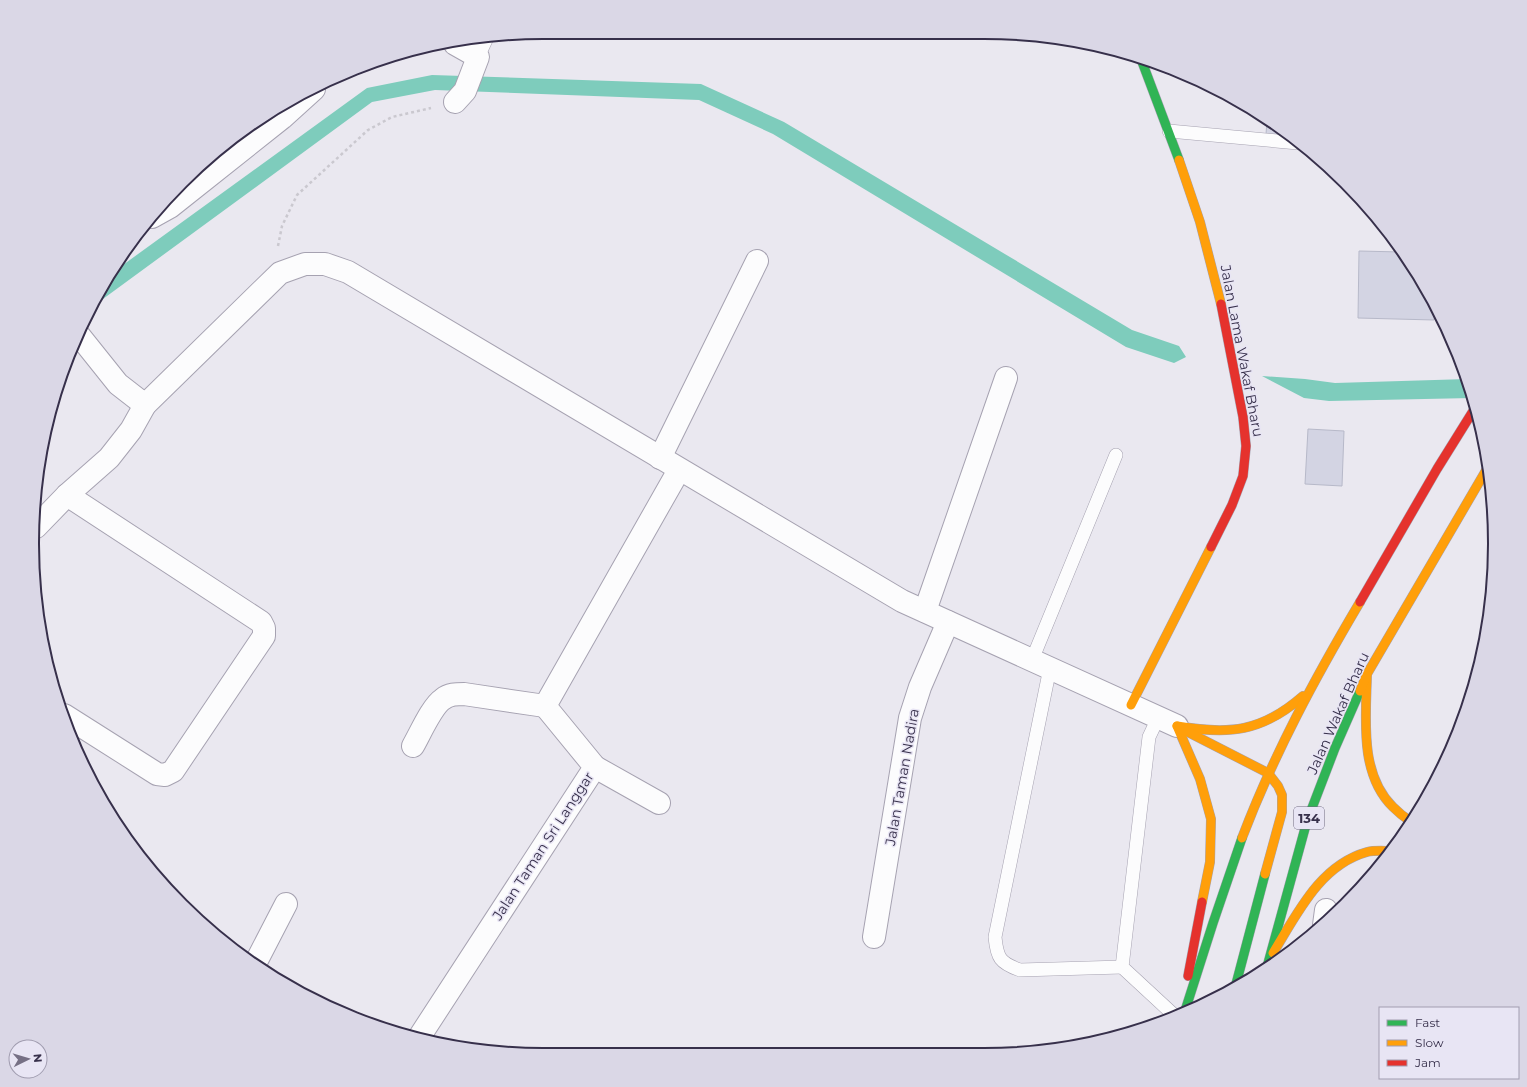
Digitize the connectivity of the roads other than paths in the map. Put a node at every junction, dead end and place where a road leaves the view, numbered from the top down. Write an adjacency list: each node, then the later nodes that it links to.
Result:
1 (457, 47): 3 (street)
2 (1143, 65): 5 (street, Jalan Lama Wakaf Bharu)
3 (471, 72)
4 (299, 103): 7 (street)
5 (1169, 131): 6 (lane); 24 (street, Jalan Lama Wakaf Bharu)
6 (1290, 142)
7 (165, 210)
8 (757, 261): 14 (street)
9 (82, 339): 11 (street)
10 (1006, 378): 19 (street)
11 (145, 406): 14 (street); 17 (street)
12 (1471, 414): 23 (street)
13 (1116, 455): 21 (lane)
14 (660, 458): 15 (street)
15 (679, 470): 19 (street); 25 (street)
16 (1483, 475): 22 (street, Jalan Wakaf Bharu / 134)
17 (67, 495): 18 (street); 27 (street)
18 (40, 523)
19 (925, 611): 20 (street)
20 (948, 622): 21 (street); 36 (street, Jalan Taman Nadira)
21 (1041, 664): 24 (street); 40 (lane)
22 (1367, 674): 33 (street); 39 (street, Jalan Wakaf Bharu / 134)
23 (1310, 690): 28 (street); 31 (street)
24 (1131, 705): 26 (street)
25 (545, 706): 29 (street); 30 (street, Jalan Taman Sri Langgar)
26 (1158, 718): 28 (street); 40 (lane)
27 (71, 719)
28 (1177, 726): 31 (street); 43 (street)
29 (413, 746)
30 (595, 767): 32 (street); 45 (street, Jalan Taman Sri Langgar)
31 (1268, 773): 41 (street); 42 (street)
32 (659, 803)
33 (1406, 819)
34 (1384, 851): 37 (street)
35 (286, 904): 38 (street)
36 (874, 937)
37 (1272, 957)
38 (258, 959)
39 (1269, 959)
40 (1122, 966): 44 (lane)
41 (1237, 979)
42 (1185, 1006)
43 (1184, 1007)
44 (1171, 1012)
45 (422, 1033)

